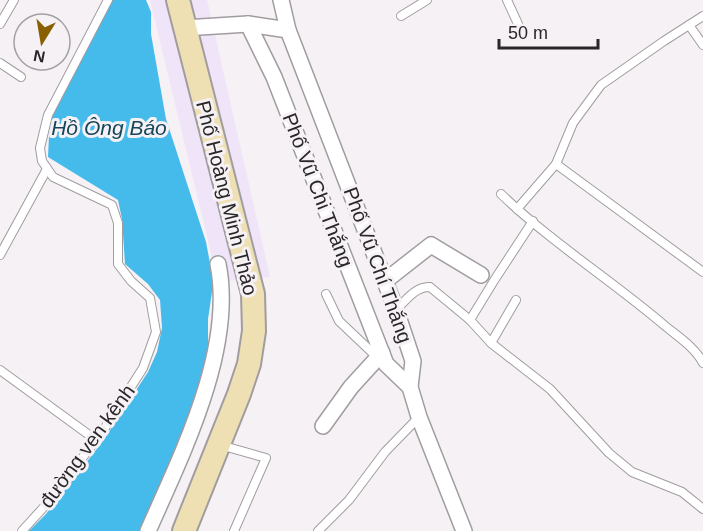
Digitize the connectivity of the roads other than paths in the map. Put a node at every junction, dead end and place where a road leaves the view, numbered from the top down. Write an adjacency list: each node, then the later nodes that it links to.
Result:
1 (14, 0): 9 (lane)
2 (108, 0): 19 (lane)
3 (178, 0): 13 (street, Phố Hoàng Minh Thảo)
4 (281, 0): 14 (street, Phố Vũ Chí Thắng)
5 (428, 0): 7 (lane)
6 (507, 0): 11 (lane)
7 (401, 16)
8 (703, 16): 12 (lane)
9 (0, 24)
10 (248, 24): 13 (street); 14 (street); 33 (street, Phố Vũ Chi Thắng)
11 (518, 24)
12 (689, 25): 15 (lane); 18 (lane)
13 (184, 28): 40 (street, Phố Hoàng Minh Thảo)
14 (288, 30): 27 (street, Phố Vũ Chí Thắng)
15 (703, 45)
16 (0, 63): 17 (lane)
17 (21, 77)
18 (556, 165): 21 (lane); 25 (lane)
19 (47, 169): 23 (lane); 39 (lane, đường ven kênh)
20 (501, 194): 21 (lane)
21 (517, 208): 22 (lane)
22 (533, 221): 31 (lane); 34 (lane)
23 (0, 255)
24 (218, 264): 43 (street)
25 (703, 272)
26 (481, 275): 27 (street)
27 (385, 281): 30 (street, Phố Vũ Chí Thắng)
28 (326, 294): 33 (lane)
29 (516, 300): 32 (lane)
30 (396, 310): 31 (lane); 36 (street, Phố Vũ Chí Thắng)
31 (470, 320): 32 (lane)
32 (491, 343): 41 (lane)
33 (379, 355): 36 (street, Phố Vũ Chi Thắng); 38 (street)
34 (703, 363)
35 (0, 370): 39 (lane)
36 (410, 387): 37 (street, Phố Vũ Chí Thắng)
37 (419, 417): 46 (lane); 47 (street, Phố Vũ Chí Thắng)
38 (323, 426)
39 (96, 440): 42 (lane, đường ven kênh)
40 (219, 444): 44 (street, Phố Hoàng Minh Thảo); 45 (lane)
41 (703, 509)
42 (22, 531)
43 (148, 531)
44 (184, 531)
45 (234, 531)
46 (318, 531)
47 (464, 531)

